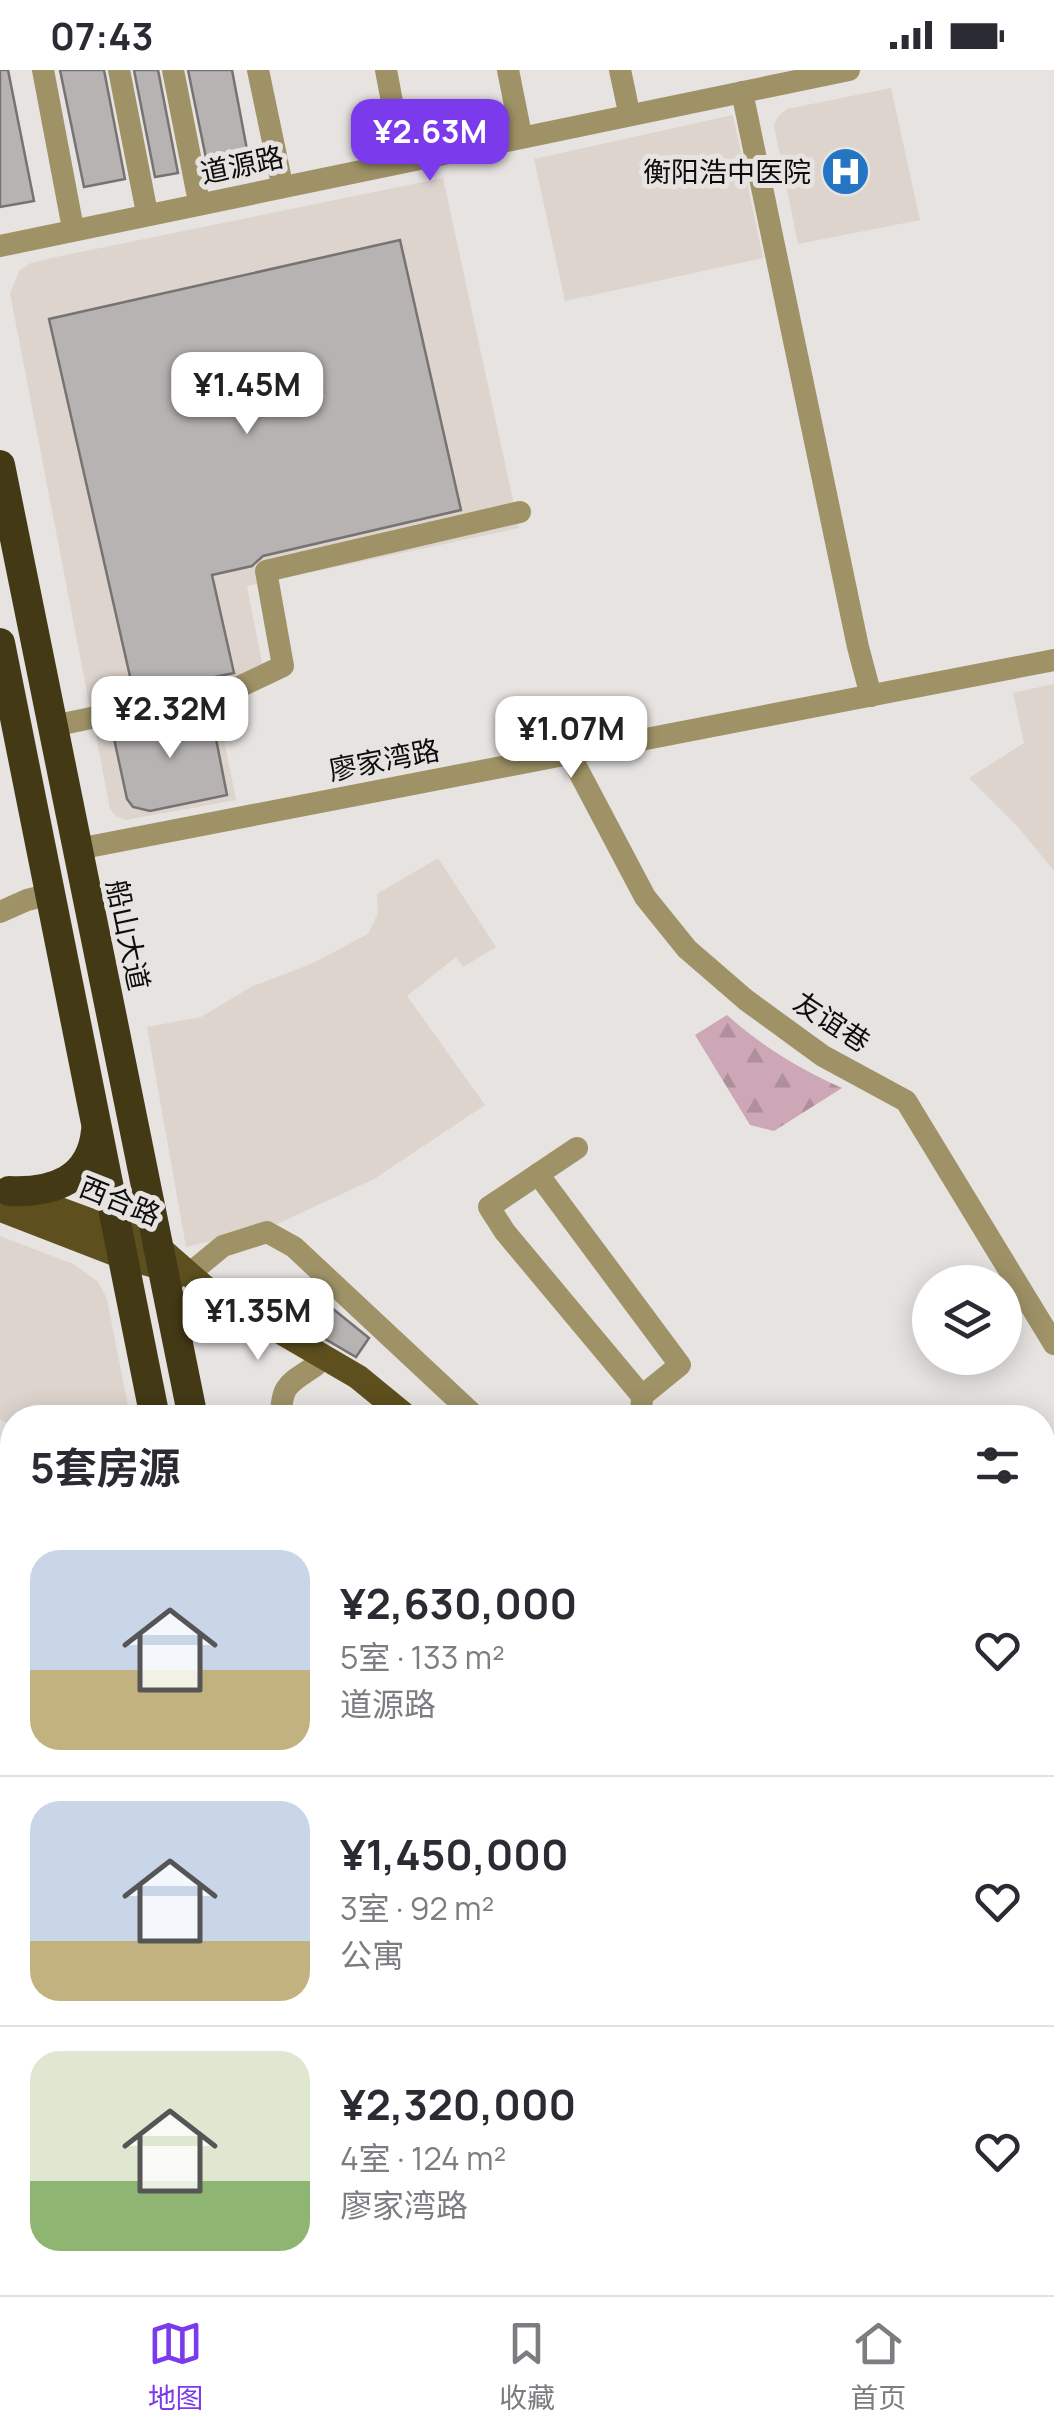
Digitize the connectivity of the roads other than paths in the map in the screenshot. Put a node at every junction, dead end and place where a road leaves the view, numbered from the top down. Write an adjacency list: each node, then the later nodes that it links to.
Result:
1 (42, 70): 17 (street)
2 (119, 70): 16 (street)
3 (173, 70): 15 (street)
4 (258, 70): 14 (street)
5 (386, 70): 13 (street)
6 (508, 70): 12 (street)
7 (620, 70): 11 (street)
8 (783, 70): 10 (street, 道源路)
9 (849, 70): 10 (street, 道源路)
10 (746, 80): 11 (street, 道源路); 19 (street, 道源路); 24 (street)
11 (627, 102): 12 (street, 道源路)
12 (519, 125): 13 (street, 道源路)
13 (401, 150): 14 (street, 道源路)
14 (280, 175): 15 (street, 道源路)
15 (197, 192): 16 (street, 道源路)
16 (145, 203): 17 (street, 道源路)
17 (71, 218): 18 (street, 道源路)
18 (0, 233)
19 (0, 246)
20 (0, 465): 25 (highway, 船山大道)
21 (520, 512): 25 (street)
22 (0, 643): 28 (highway)
23 (1054, 660): 24 (street, 廖家湾路)
24 (871, 696): 26 (street, 廖家湾路)
25 (53, 726): 27 (highway, 船山大道)
26 (570, 755): 27 (street, 廖家湾路); 37 (street, 友谊巷)
27 (78, 850): 35 (highway, 船山大道)
28 (50, 894): 29 (street); 30 (highway)
29 (0, 912)
30 (96, 1124): 33 (highway); 34 (highway)
31 (577, 1148): 32 (street)
32 (538, 1174): 45 (street); 46 (street)
33 (7, 1201): 34 (main road, 西合路); 36 (main road)
34 (120, 1243): 35 (main road, 西合路); 36 (highway)
35 (168, 1262): 38 (main road, 西合路); 40 (highway, 船山大道); 43 (main road, 西合路); 44 (street)
36 (140, 1341): 39 (highway)
37 (1054, 1344)
38 (315, 1366): 41 (street); 42 (main road, 西合路)
39 (152, 1405)
40 (190, 1405)
41 (281, 1405)
42 (371, 1405)
43 (392, 1405)
44 (463, 1405)
45 (640, 1405)
46 (644, 1405)

